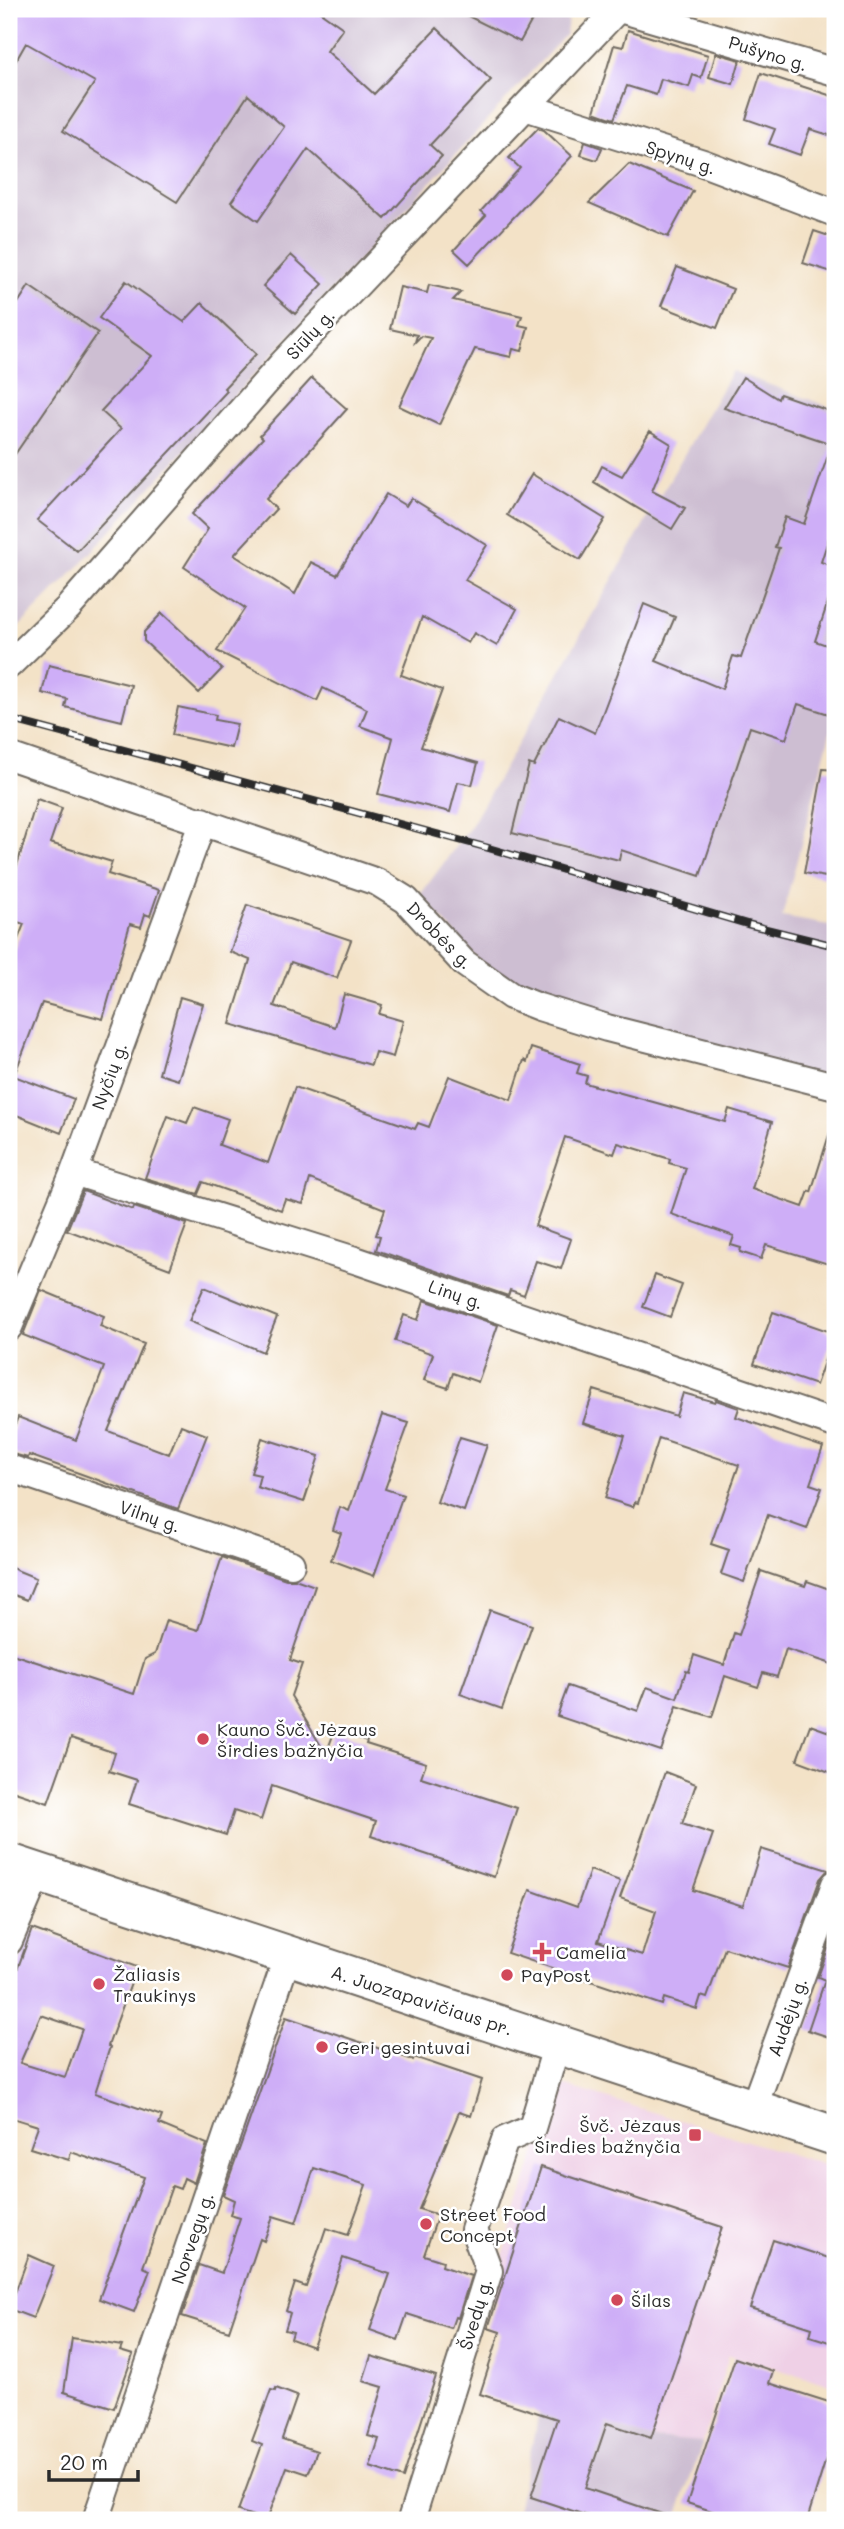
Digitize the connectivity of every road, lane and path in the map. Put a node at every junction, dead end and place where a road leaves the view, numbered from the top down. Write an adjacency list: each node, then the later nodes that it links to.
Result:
1 (619, 9): 2 (street, Pušyno g.); 3 (street, Siūlų g.)
2 (835, 72)
3 (525, 107): 4 (street, Spynų g.); 5 (street, Siūlų g.)
4 (835, 213)
5 (9, 665)
6 (9, 756): 7 (street, Drobės g.)
7 (203, 821): 8 (street, Drobės g.); 9 (street, Nyčių g.)
8 (835, 1086)
9 (74, 1172): 10 (street, Nyčių g.); 11 (street, Linų g.)
10 (9, 1327)
11 (835, 1424)
12 (9, 1468): 13 (street, Vilnų g.)
13 (291, 1564)
14 (23, 1868): 16 (street); 17 (main road, A. Juozapavičiaus pr.)
15 (835, 1884): 19 (street, Audėjų g.)
16 (9, 1941)
17 (288, 1955): 18 (main road, A. Juozapavičiaus pr.); 21 (street, Norvegų g.)
18 (557, 2045): 19 (main road, A. Juozapavičiaus pr.); 22 (street, Švedų g.)
19 (753, 2109): 20 (main road, A. Juozapavičiaus pr.)
20 (835, 2136)
21 (96, 2520)
22 (411, 2520)

